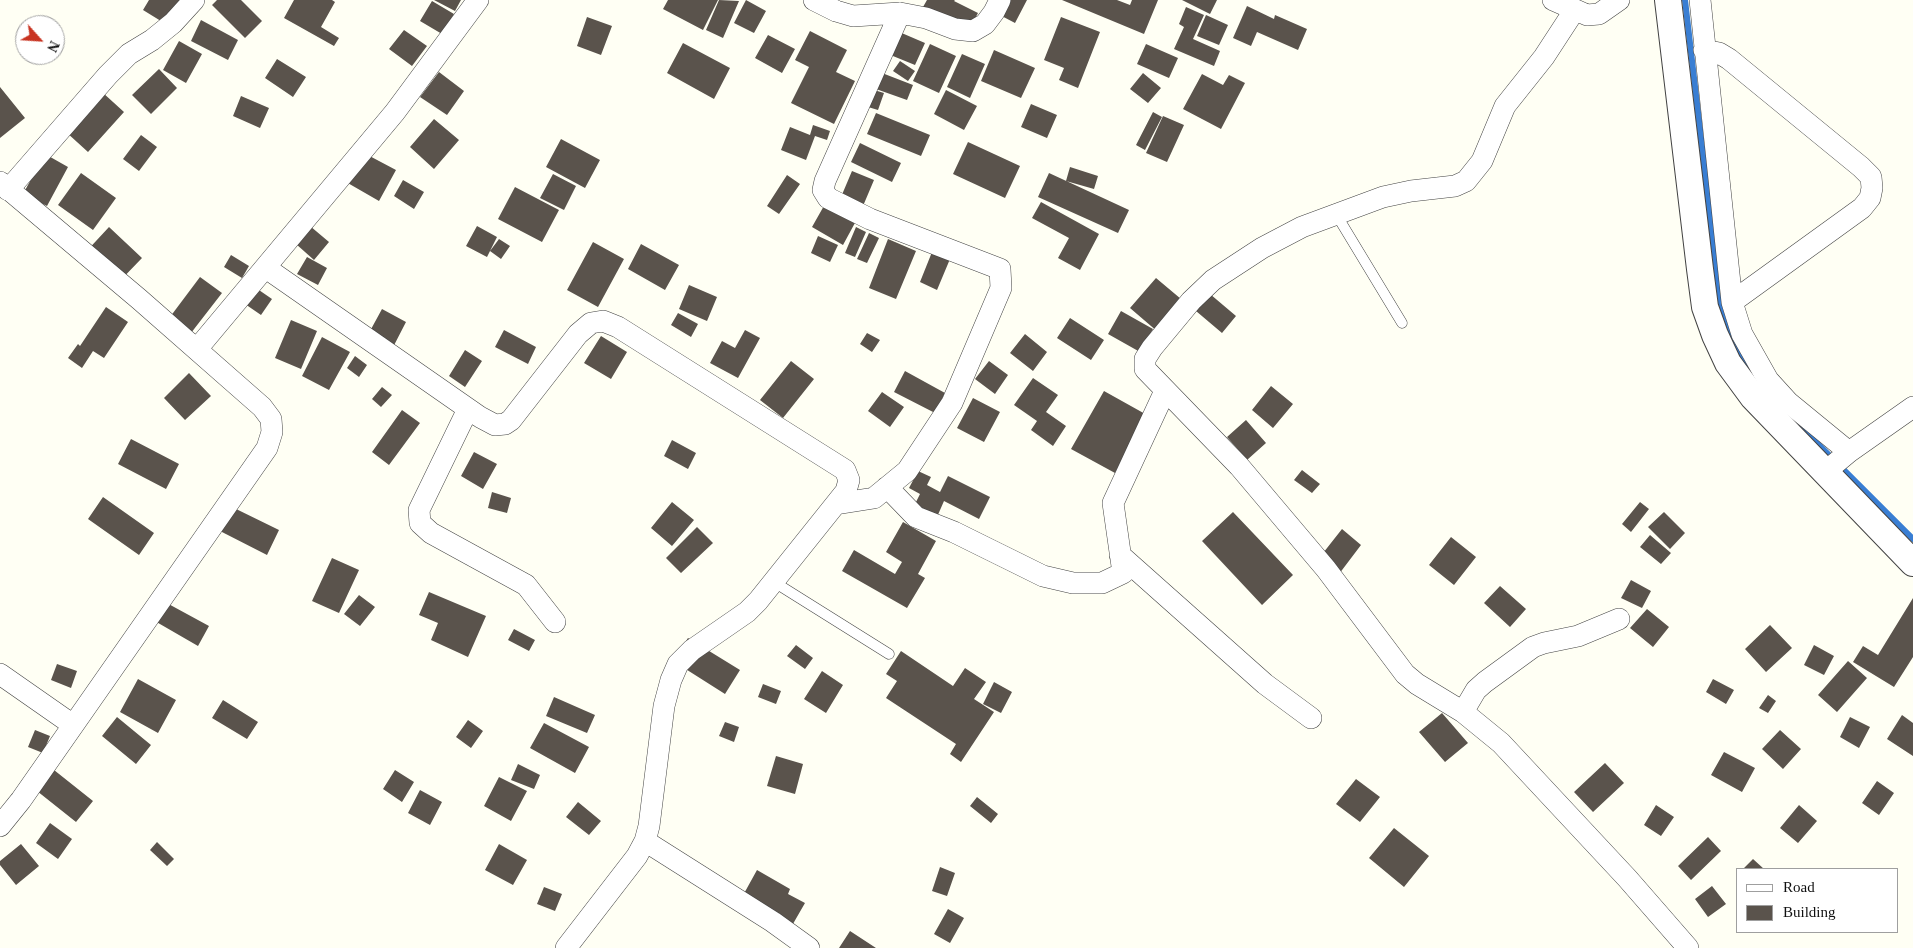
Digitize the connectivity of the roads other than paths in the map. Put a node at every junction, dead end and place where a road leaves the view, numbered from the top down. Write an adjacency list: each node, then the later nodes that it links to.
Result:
1 (194, 0): 12 (street)
2 (478, 0): 14 (street)
3 (814, 0): 10 (street)
4 (1000, 0): 10 (street)
5 (1553, 0): 9 (street)
6 (1619, 0): 9 (street)
7 (1668, 0): 21 (street)
8 (1700, 0): 11 (street)
9 (1574, 11): 13 (street)
10 (900, 13): 22 (street)
11 (1704, 50): 15 (street); 15 (street)
12 (4, 186): 17 (street)
13 (1336, 214): 16 (lane); 18 (street)
14 (266, 268): 17 (street); 20 (street)
15 (1732, 302): 21 (street)
16 (1402, 323)
17 (197, 350): 33 (street)
18 (1165, 391): 24 (street); 31 (street)
19 (1913, 407): 21 (street)
20 (468, 409): 23 (street); 28 (street)
21 (1837, 462): 25 (street)
22 (887, 487): 23 (street); 24 (street)
23 (836, 504): 26 (street)
24 (1120, 555): 32 (street)
25 (1913, 563)
26 (774, 582): 29 (lane); 35 (street)
27 (1619, 619): 31 (street)
28 (556, 622)
29 (889, 654)
30 (0, 674): 33 (street)
31 (1463, 712): 38 (street)
32 (1311, 718)
33 (73, 725): 34 (street)
34 (0, 826)
35 (645, 841): 36 (street); 37 (street)
36 (566, 948)
37 (809, 948)
38 (1688, 948)

